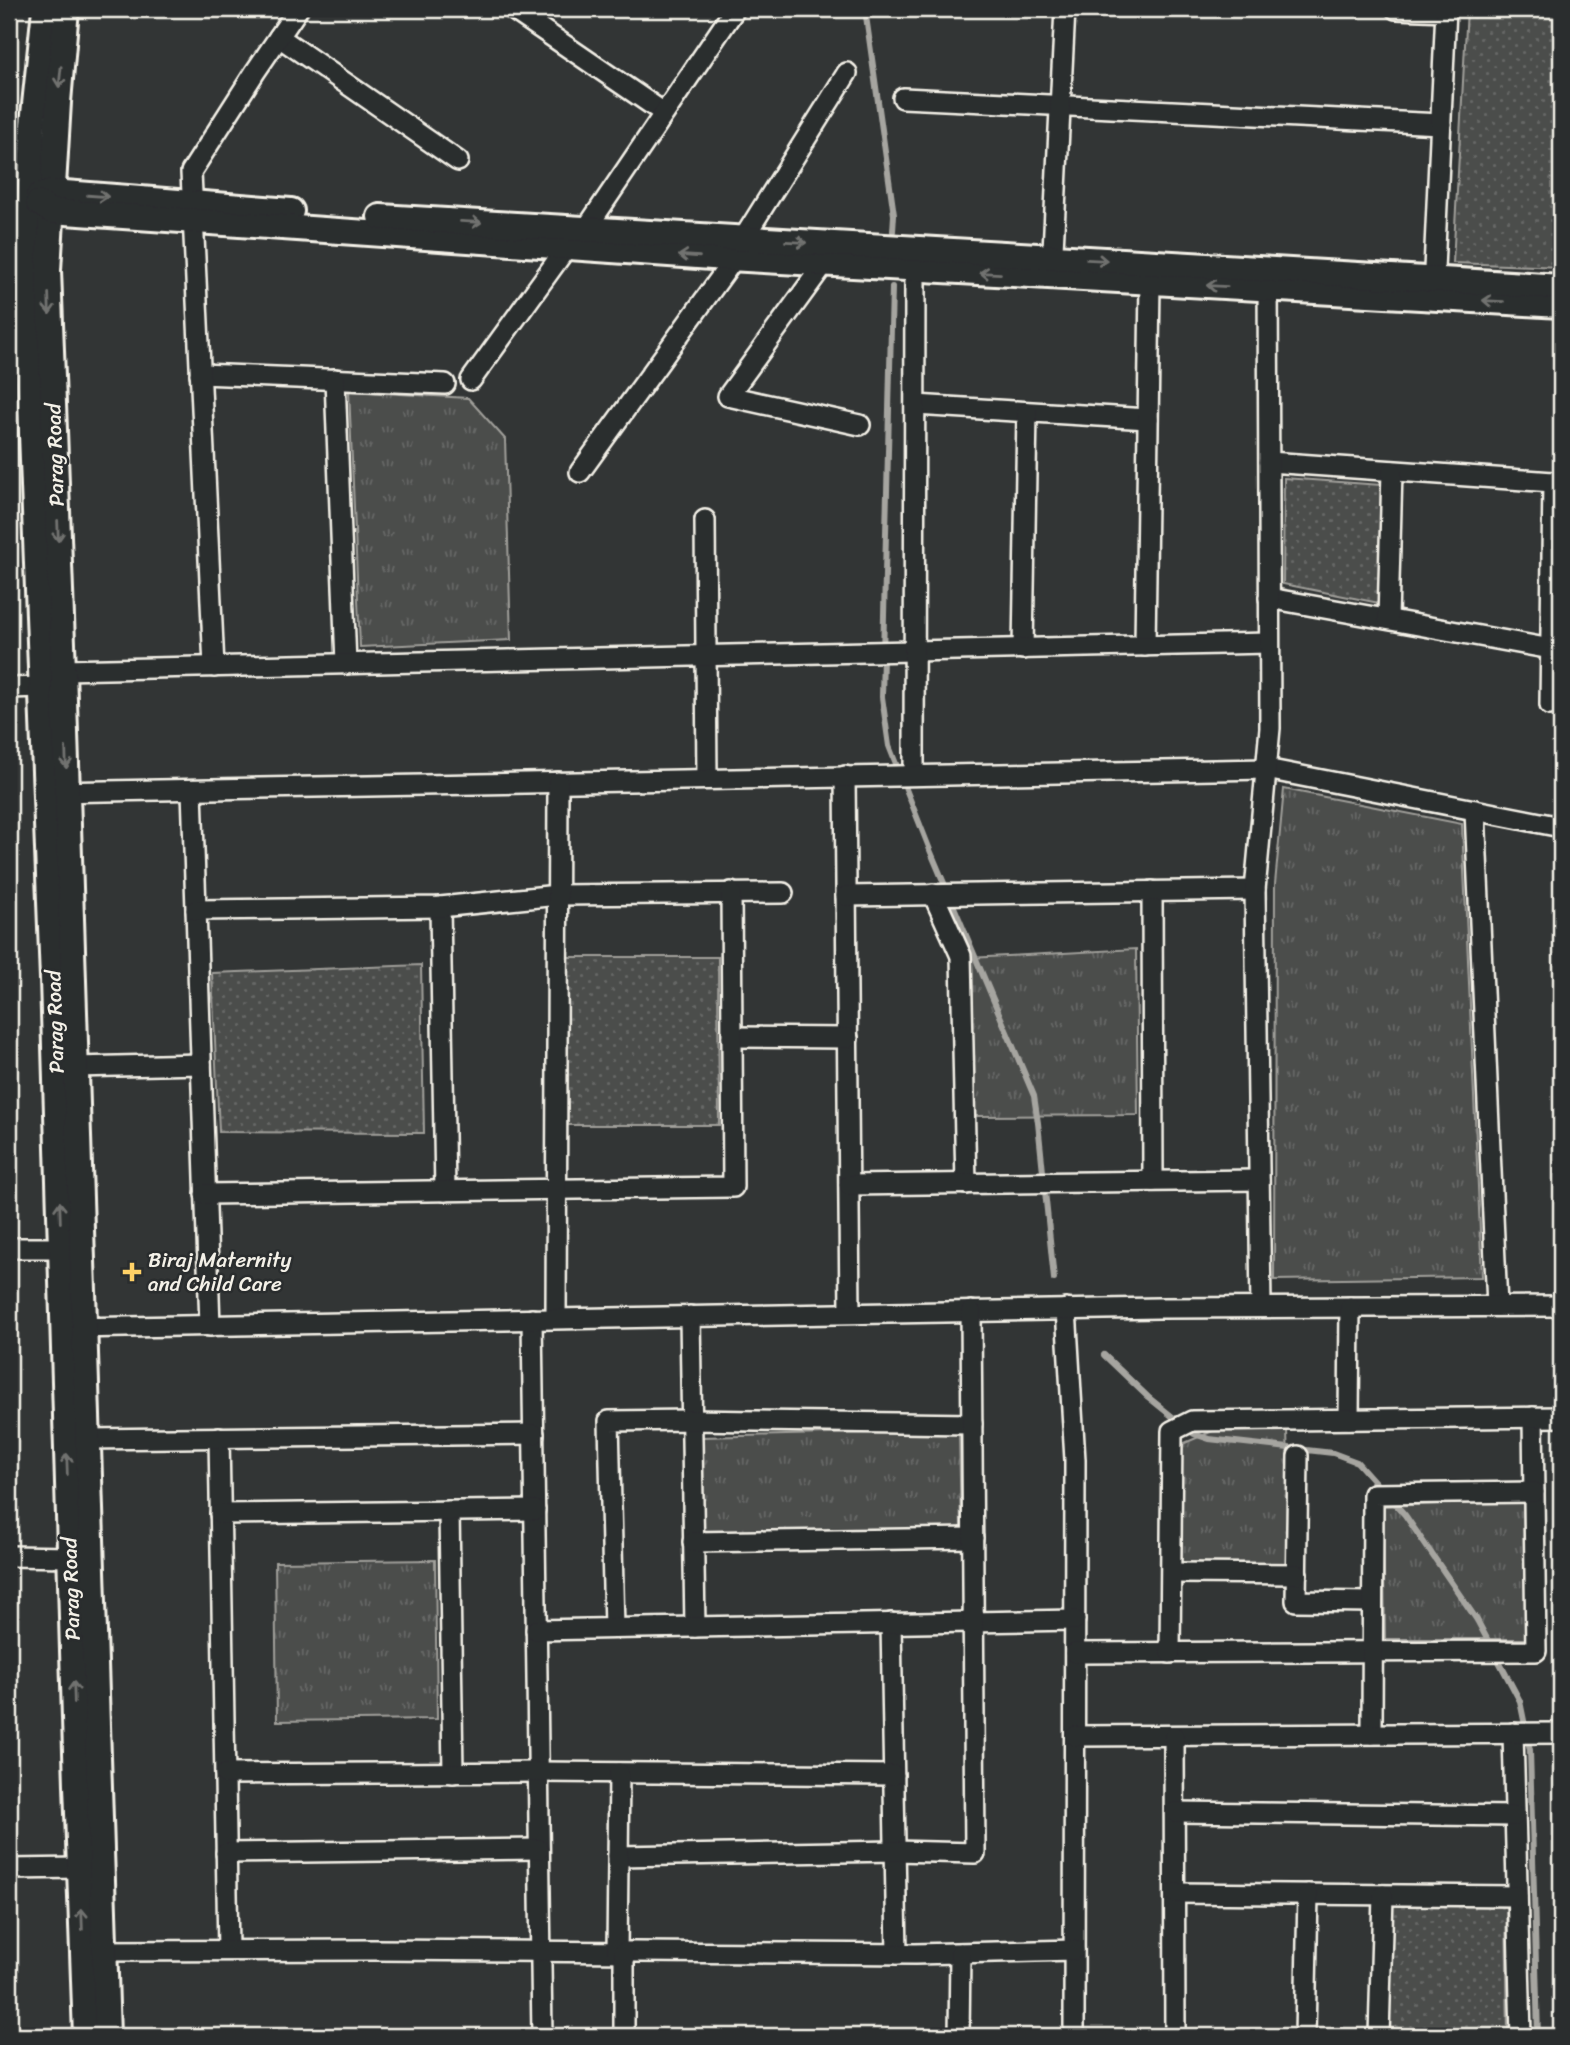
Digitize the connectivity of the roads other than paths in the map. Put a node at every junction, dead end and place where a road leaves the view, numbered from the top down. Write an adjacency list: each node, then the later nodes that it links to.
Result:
1 (45, 9): 16 (street, Parag Road)
2 (66, 9): 16 (street, Parag Road, one-way to 16)
3 (298, 9): 9 (street)
4 (512, 9): 13 (street)
5 (735, 9): 13 (street)
6 (1065, 9): 12 (street)
7 (1396, 9): 8 (street)
8 (1446, 10): 14 (street)
9 (279, 37): 15 (street); 17 (street)
10 (847, 73): 21 (street)
11 (903, 99): 12 (street)
12 (1060, 106): 14 (street); 23 (street)
13 (664, 113): 18 (street)
14 (1441, 124): 28 (street)
15 (458, 161)
16 (45, 200): 17 (street); 19 (street, Parag Road)
17 (192, 212): 18 (street, one-way to 18); 20 (street); 30 (street)
18 (586, 229): 20 (street); 21 (street)
19 (29, 242): 52 (street, Parag Road, one-way to 52); 53 (street, Parag Road)
20 (567, 247): 21 (street, one-way to 20); 32 (street)
21 (739, 249): 22 (street); 23 (street, one-way to 23); 40 (street)
22 (824, 264): 24 (street); 37 (street)
23 (1052, 267): 24 (street, one-way to 24); 25 (street, one-way to 25); 26 (street)
24 (915, 269): 34 (street)
25 (1268, 279): 26 (street, one-way to 26); 28 (street); 38 (street)
26 (1150, 282): 36 (street)
27 (1561, 287): 28 (street)
28 (1433, 289): 29 (street, one-way to 28)
29 (1561, 305)
30 (200, 374): 31 (street); 51 (street)
31 (335, 379): 33 (street); 50 (street)
32 (471, 380)
33 (445, 384)
34 (915, 405): 35 (street); 48 (street)
35 (1027, 412): 36 (street); 46 (street)
36 (1148, 419): 45 (street)
37 (860, 425)
38 (1269, 463): 39 (street); 42 (street)
39 (1392, 471): 43 (street); 47 (street)
40 (580, 472)
41 (705, 520): 49 (street)
42 (1269, 598): 43 (street); 44 (street)
43 (1388, 619): 47 (street)
44 (1269, 643): 45 (street); 56 (street)
45 (1145, 646): 46 (street)
46 (1023, 649): 48 (street)
47 (1551, 649): 55 (street)
48 (905, 652): 49 (street); 57 (street)
49 (706, 656): 50 (street); 59 (street)
50 (346, 664): 51 (street)
51 (214, 667): 52 (street)
52 (63, 670): 62 (street, Parag Road, one-way to 62)
53 (42, 687): 54 (street); 62 (street, Parag Road)
54 (9, 688)
55 (1550, 705)
56 (1266, 769): 57 (street); 63 (street); 65 (street)
57 (911, 775): 58 (street)
58 (845, 776): 59 (street); 71 (street)
59 (707, 779): 60 (street)
60 (558, 782): 61 (street); 70 (street)
61 (192, 790): 62 (street); 73 (street)
62 (56, 792): 77 (street, Parag Road); 86 (street, Parag Road, one-way to 62)
63 (1475, 810): 64 (street); 87 (street)
64 (1561, 827)
65 (1255, 890): 66 (street); 78 (street)
66 (1152, 891): 69 (street); 79 (street)
67 (731, 892): 68 (street); 70 (street); 74 (street)
68 (783, 893)
69 (937, 894): 71 (street); 80 (street)
70 (558, 895): 72 (street); 82 (street)
71 (846, 895): 75 (street)
72 (440, 906): 73 (street); 83 (street)
73 (196, 909): 76 (street)
74 (732, 1037): 75 (street); 82 (street)
75 (848, 1038): 81 (street)
76 (201, 1064): 77 (street); 84 (street)
77 (75, 1067): 98 (street, Parag Road)
78 (1259, 1180): 79 (street); 89 (street)
79 (1153, 1181): 80 (street)
80 (966, 1184): 81 (street)
81 (849, 1185): 93 (street)
82 (556, 1189): 83 (street); 95 (street)
83 (445, 1191): 84 (street)
84 (205, 1194): 97 (street)
85 (9, 1248): 86 (street)
86 (61, 1248): 98 (street, Parag Road)
87 (1497, 1306): 88 (street); 90 (street)
88 (1561, 1306)
89 (1261, 1307): 90 (street); 91 (street)
90 (1350, 1307): 101 (street)
91 (1066, 1309): 92 (street); 119 (street)
92 (971, 1311): 93 (street); 103 (street)
93 (850, 1313): 94 (street)
94 (690, 1316): 95 (street); 102 (street)
95 (556, 1318): 96 (street)
96 (532, 1319): 97 (street); 104 (street)
97 (210, 1326): 98 (street)
98 (73, 1328): 106 (street, Parag Road); 115 (street, Parag Road, one-way to 98)
99 (1533, 1417): 100 (street); 101 (street); 108 (street)
100 (1561, 1417)
101 (1349, 1419): 116 (street)
102 (692, 1420): 103 (street); 113 (street); 123 (street)
103 (972, 1424): 112 (street)
104 (534, 1434): 105 (street); 109 (street)
105 (219, 1437): 106 (street); 111 (street)
106 (87, 1438): 152 (street, Parag Road)
107 (1298, 1456): 117 (street)
108 (1534, 1492): 118 (street); 125 (street)
109 (535, 1510): 110 (street); 124 (street)
110 (449, 1511): 111 (street); 134 (street)
111 (220, 1514): 136 (street)
112 (973, 1538): 113 (street); 120 (street)
113 (693, 1542): 122 (street)
114 (9, 1556): 115 (street)
115 (70, 1557): 144 (street, Parag Road, one-way to 115)
116 (1172, 1573): 117 (street); 127 (street)
117 (1297, 1574): 118 (street)
118 (1372, 1602): 125 (street)
119 (1075, 1620): 120 (street); 126 (street)
120 (973, 1622): 121 (street); 141 (street)
121 (891, 1623): 122 (street); 137 (street)
122 (695, 1627): 123 (street)
123 (614, 1628): 124 (street)
124 (536, 1630): 133 (street)
125 (1372, 1651): 127 (street); 130 (street)
126 (1075, 1653): 127 (street); 131 (street)
127 (1170, 1653)
128 (1524, 1733): 129 (street); 130 (street); 139 (street)
129 (1561, 1733)
130 (1372, 1734): 132 (street)
131 (1075, 1736): 132 (street); 151 (street)
132 (1174, 1736): 138 (street)
133 (538, 1772): 134 (street); 135 (street); 140 (street)
134 (453, 1773): 136 (street)
135 (619, 1773): 137 (street); 143 (street)
136 (225, 1774): 142 (street)
137 (894, 1775): 141 (street)
138 (1175, 1812): 139 (street); 146 (street)
139 (1515, 1816): 149 (street)
140 (539, 1849): 142 (street); 153 (street)
141 (895, 1851): 143 (street); 156 (street)
142 (226, 1853): 150 (street)
143 (618, 1856): 154 (street)
144 (80, 1868): 145 (street); 152 (street, Parag Road, one-way to 144)
145 (9, 1869)
146 (1175, 1893): 147 (street); 163 (street)
147 (1308, 1894): 148 (street); 164 (street)
148 (1382, 1895): 149 (street); 165 (street)
149 (1517, 1896): 166 (street)
150 (228, 1950): 152 (street); 153 (street)
151 (1074, 1950): 155 (street); 162 (street)
152 (93, 1951): 157 (street, Parag Road); 158 (street, Parag Road)
153 (541, 1951): 154 (street); 159 (street)
154 (620, 1952): 156 (street); 160 (street)
155 (960, 1953): 156 (street); 161 (street)
156 (897, 1954)
157 (86, 2036)
158 (107, 2036)
159 (542, 2036)
160 (624, 2036)
161 (960, 2036)
162 (1074, 2036)
163 (1175, 2036)
164 (1305, 2036)
165 (1379, 2036)
166 (1521, 2036)

